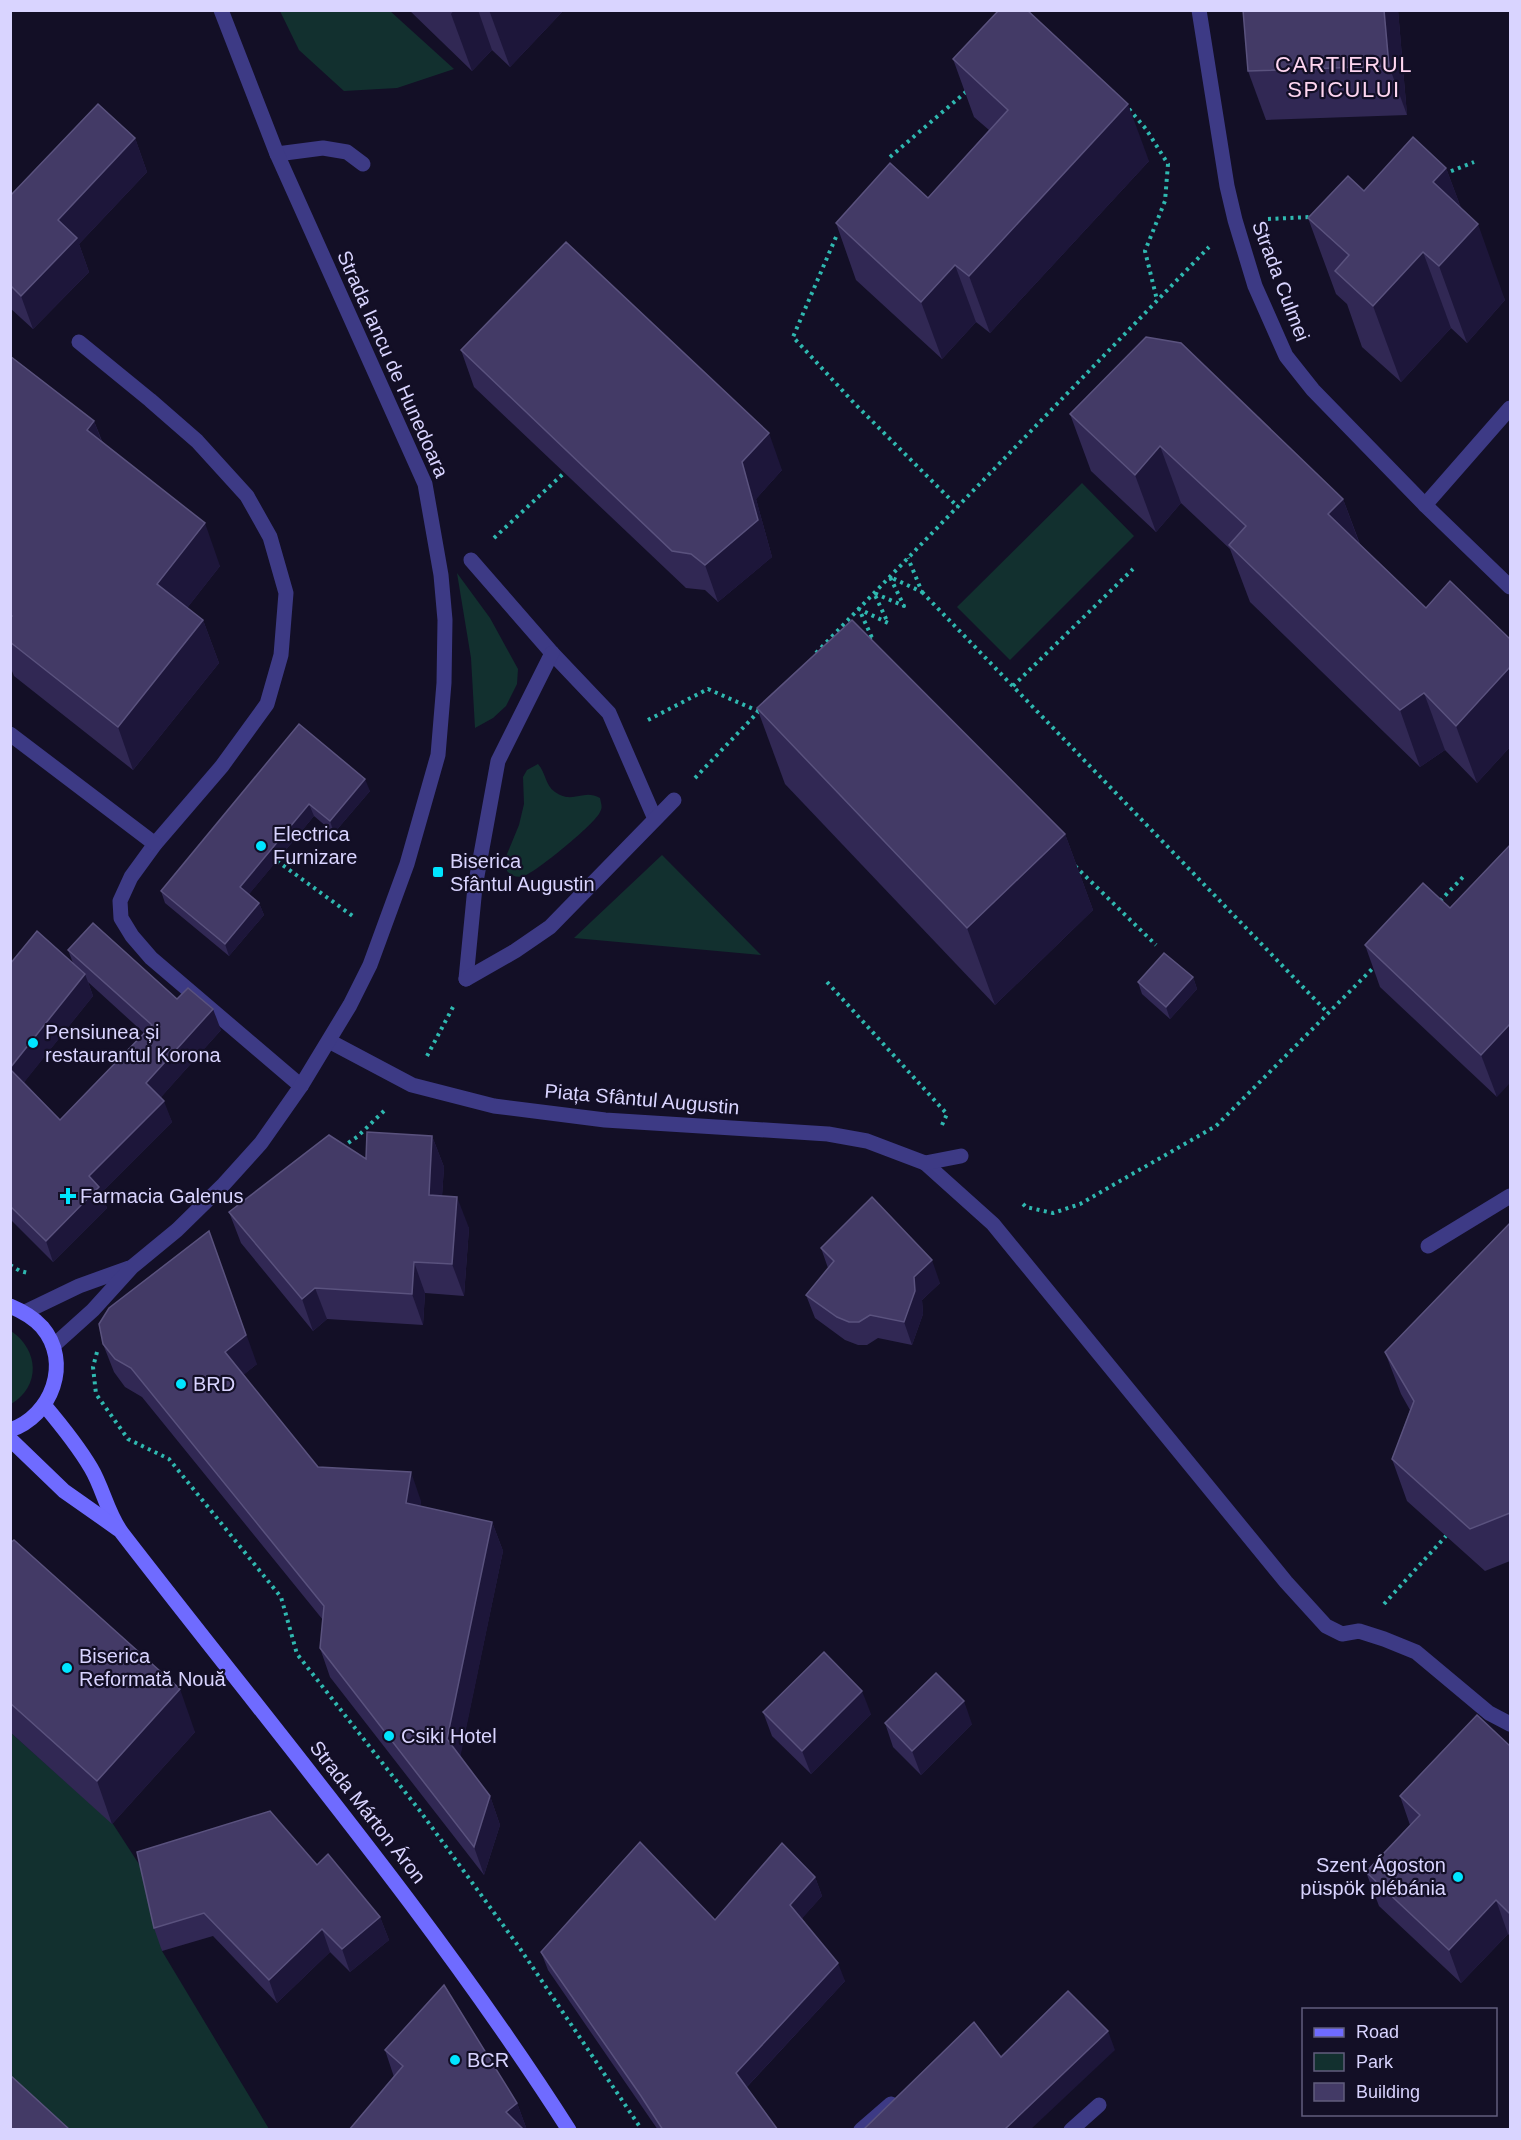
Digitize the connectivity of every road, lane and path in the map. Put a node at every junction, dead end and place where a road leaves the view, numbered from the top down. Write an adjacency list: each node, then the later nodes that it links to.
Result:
1 (221, 10): 5 (street, Strada Iancu de Hunedoara)
2 (1199, 10): 12 (street, Strada Culmei)
3 (970, 88): 6 (path)
4 (1125, 103): 14 (path)
5 (277, 154): 8 (street); 50 (street, Strada Iancu de Hunedoara)
6 (890, 157)
7 (1474, 162): 9 (path)
8 (363, 164)
9 (1441, 175)
10 (1305, 217): 11 (path)
11 (1315, 217)
12 (1235, 220): 14 (path); 18 (street, Strada Culmei)
13 (836, 237): 19 (path)
14 (1157, 301): 19 (path)
15 (79, 342): 45 (street)
16 (1510, 408): 18 (street)
17 (564, 473): 21 (path)
18 (1425, 505): 24 (street, Strada Culmei)
19 (958, 507): 20 (path)
20 (908, 558): 23 (path); 25 (path)
21 (471, 560): 34 (street)
22 (1133, 569): 37 (path)
23 (890, 577): 25 (path); 26 (path); 26 (path)
24 (1510, 587)
25 (922, 592): 37 (path)
26 (874, 593): 27 (path); 27 (path)
27 (858, 609): 28 (path); 31 (path)
28 (843, 625): 29 (path); 30 (path); 32 (path)
29 (853, 630)
30 (847, 635)
31 (863, 635)
32 (825, 644): 33 (path); 35 (path); 36 (path)
33 (836, 648)
34 (552, 653): 44 (street); 53 (street)
35 (829, 654)
36 (810, 660)
37 (1013, 686): 55 (path)
38 (767, 703): 39 (path)
39 (759, 711): 40 (path); 41 (path); 43 (path)
40 (770, 715)
41 (641, 724)
42 (10, 734): 45 (street)
43 (674, 801): 44 (street)
44 (655, 819): 53 (street)
45 (155, 844): 58 (street)
46 (277, 861): 50 (path)
47 (1071, 862): 51 (path)
48 (1463, 877): 49 (path)
49 (1438, 903)
50 (381, 936): 56 (street, Strada Iancu de Hunedoara)
51 (1156, 945)
52 (1379, 962): 55 (path)
53 (466, 979): 57 (path)
54 (827, 982): 61 (path)
55 (1328, 1013): 63 (path)
56 (329, 1041): 57 (street, Piața Sfântul Augustin); 58 (street, Strada Iancu de Hunedoara)
57 (412, 1085): 59 (path); 61 (street, Piața Sfântul Augustin)
58 (301, 1086): 65 (street, Strada Iancu de Hunedoara)
59 (338, 1150)
60 (961, 1156): 61 (street, Piața Sfântul Augustin)
61 (925, 1162): 74 (street)
62 (1510, 1196): 64 (street)
63 (1017, 1200)
64 (1428, 1246)
65 (132, 1267): 66 (street, Strada Iancu de Hunedoara); 67 (street, Strada Iancu de Hunedoara)
66 (18, 1309): 67 (main road)
67 (53, 1346): 69 (main road)
68 (97, 1350): 79 (path)
69 (45, 1406): 70 (main road); 72 (main road)
70 (10, 1430)
71 (10, 1439): 72 (main road)
72 (120, 1530): 78 (main road, Strada Márton Áron)
73 (1446, 1536): 74 (path)
74 (1359, 1631): 75 (street)
75 (1510, 1724)
76 (902, 2094): 80 (street)
77 (1099, 2105): 81 (street)
78 (569, 2130)
79 (642, 2130)
80 (861, 2130)
81 (1071, 2130)

